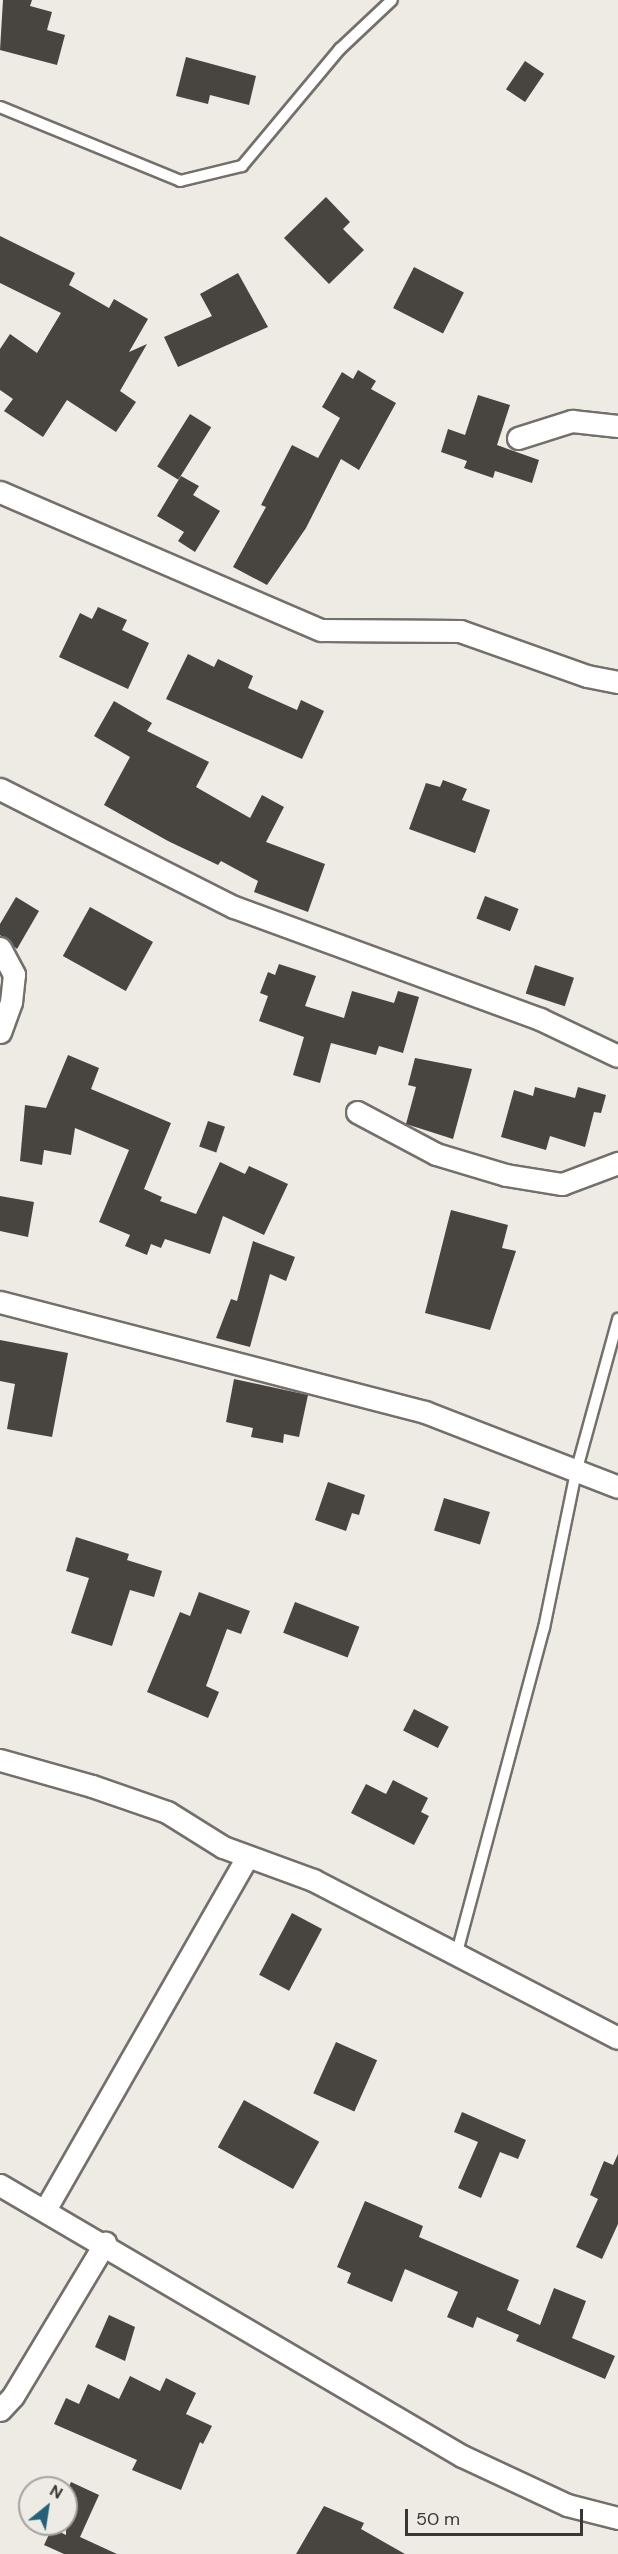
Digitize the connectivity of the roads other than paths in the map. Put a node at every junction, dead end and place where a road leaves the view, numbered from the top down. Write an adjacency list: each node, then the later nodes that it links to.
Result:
1 (392, 0): 2 (lane)
2 (0, 107)
3 (618, 426): 4 (street)
4 (518, 438)
5 (0, 492): 6 (street)
6 (618, 682)
7 (0, 789): 10 (street)
8 (0, 948): 9 (street)
9 (0, 1032)
10 (618, 1056)
11 (357, 1112): 12 (street)
12 (618, 1163)
13 (0, 1302): 15 (street)
14 (618, 1319): 15 (lane)
15 (576, 1472): 16 (street); 19 (lane)
16 (618, 1486)
17 (0, 1760): 18 (street)
18 (247, 1858): 19 (street); 22 (street)
19 (456, 1956): 20 (street)
20 (618, 2038)
21 (0, 2185): 22 (street)
22 (45, 2210): 23 (street)
23 (105, 2243): 24 (street); 25 (street)
24 (0, 2410)
25 (618, 2518)

